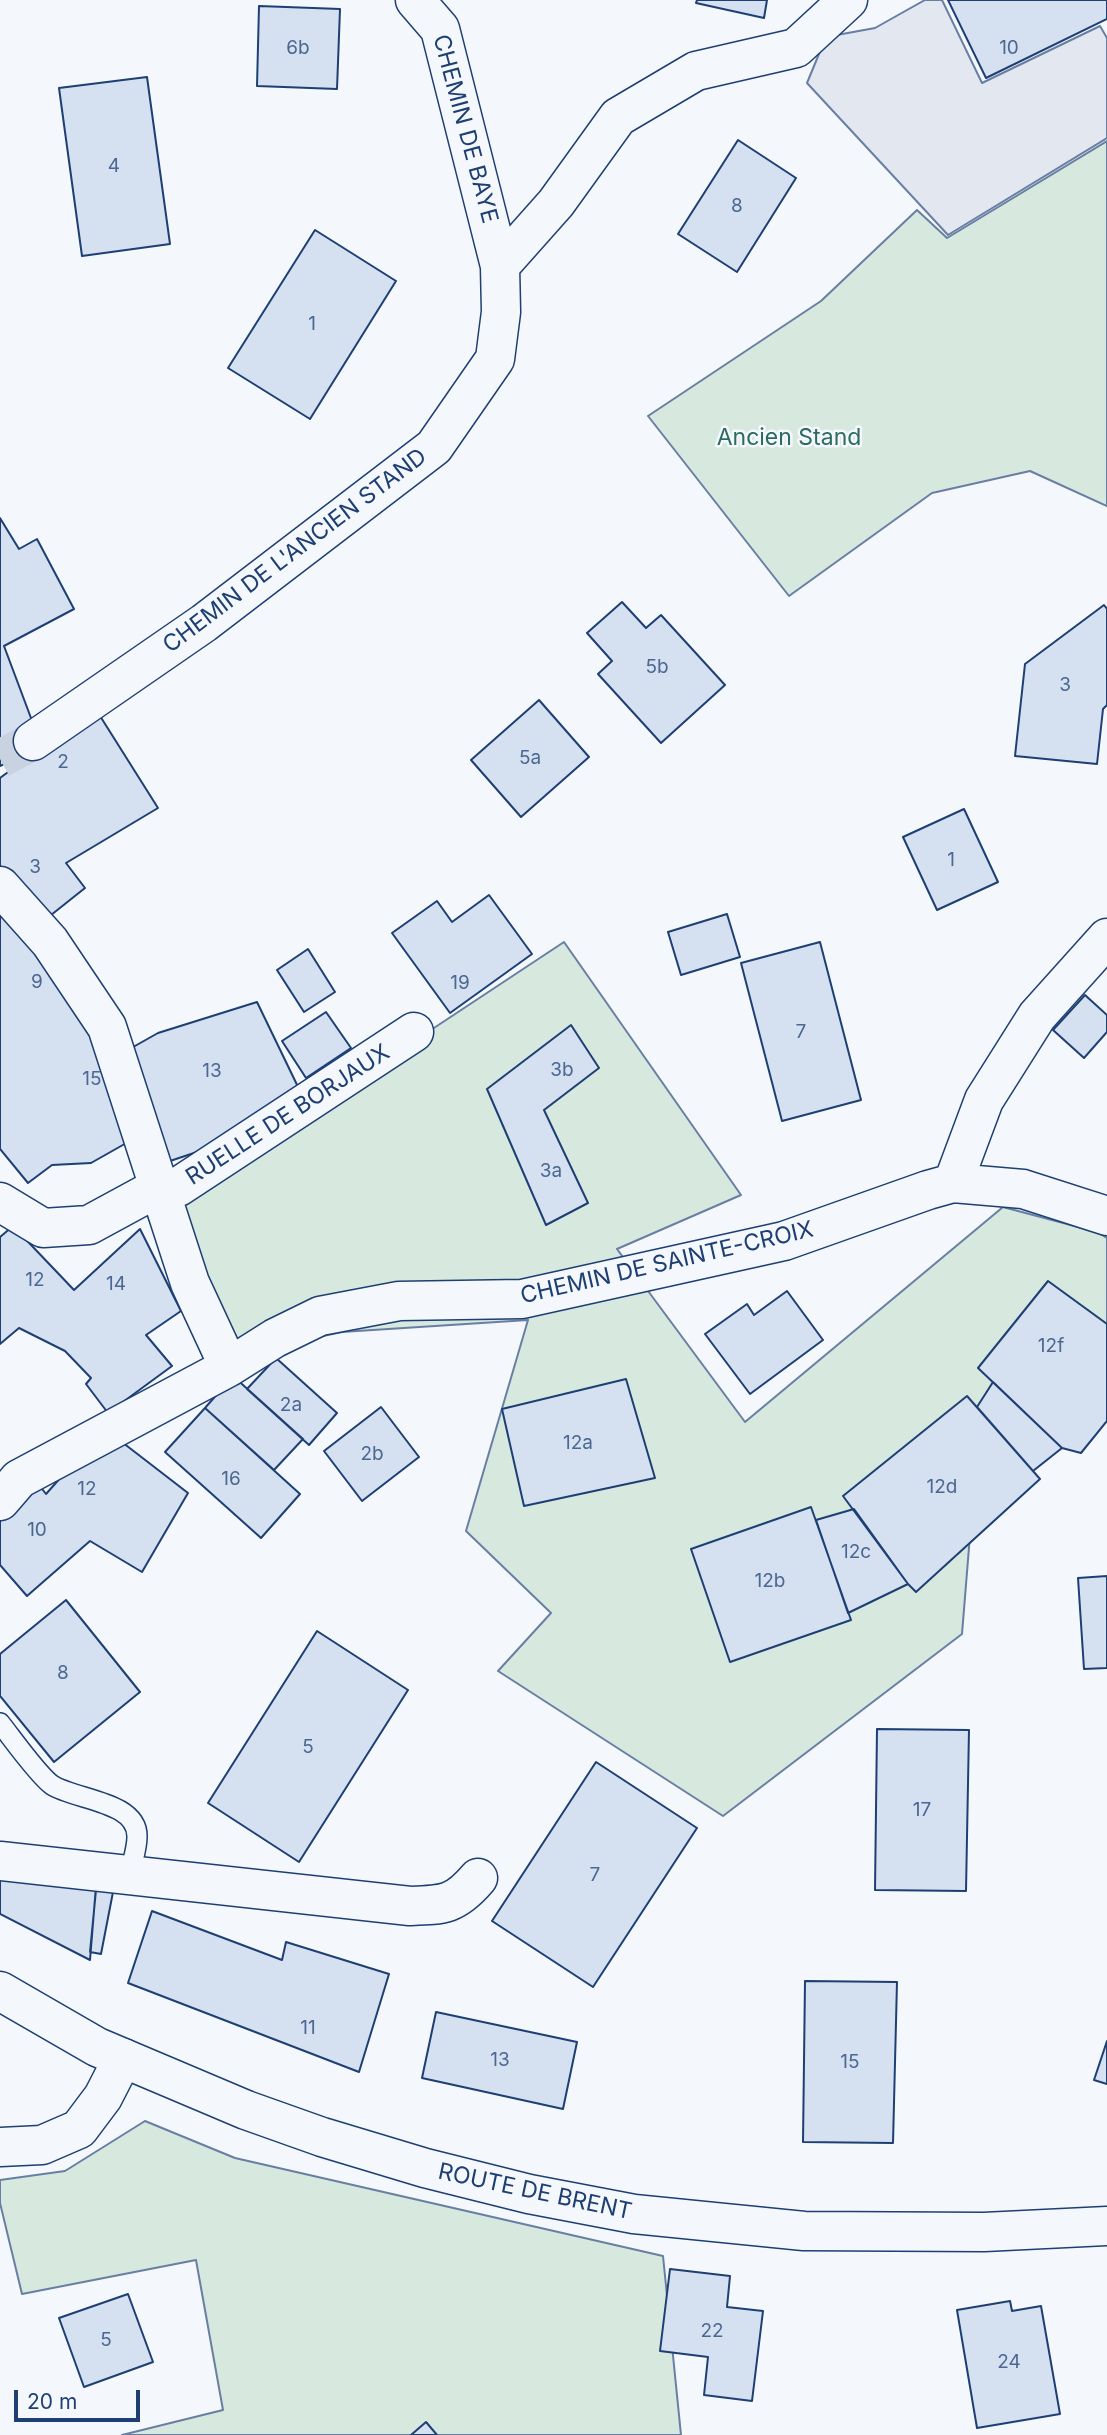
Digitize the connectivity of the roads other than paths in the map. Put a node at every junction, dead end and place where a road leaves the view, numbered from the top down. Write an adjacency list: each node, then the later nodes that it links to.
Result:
1 (415, 0): 3 (street, CHEMIN DE BAYE)
2 (848, 0): 3 (street)
3 (500, 266): 4 (street, CHEMIN DE L'ANCIEN STAND)
4 (33, 741)
5 (0, 886): 9 (street, RUELLE DE BORJAUX)
6 (1107, 938): 8 (street)
7 (414, 1032): 9 (street, RUELLE DE BORJAUX)
8 (953, 1183): 11 (street, CHEMIN DE SAINTE-CROIX); 12 (street, CHEMIN DE SAINTE-CROIX)
9 (159, 1187): 10 (street, RUELLE DE BORJAUX); 12 (street, RUELLE DE BORJAUX)
10 (0, 1202)
11 (1107, 1216)
12 (229, 1367): 13 (street, CHEMIN DE SAINTE-CROIX)
13 (6, 1487)
14 (0, 1723): 16 (lane)
15 (0, 1861): 16 (street)
16 (130, 1874): 17 (street)
17 (478, 1878)
18 (0, 1991): 19 (street, ROUTE DE BRENT)
19 (123, 2058): 20 (street); 21 (street, ROUTE DE BRENT)
20 (0, 2147)
21 (1107, 2226)

